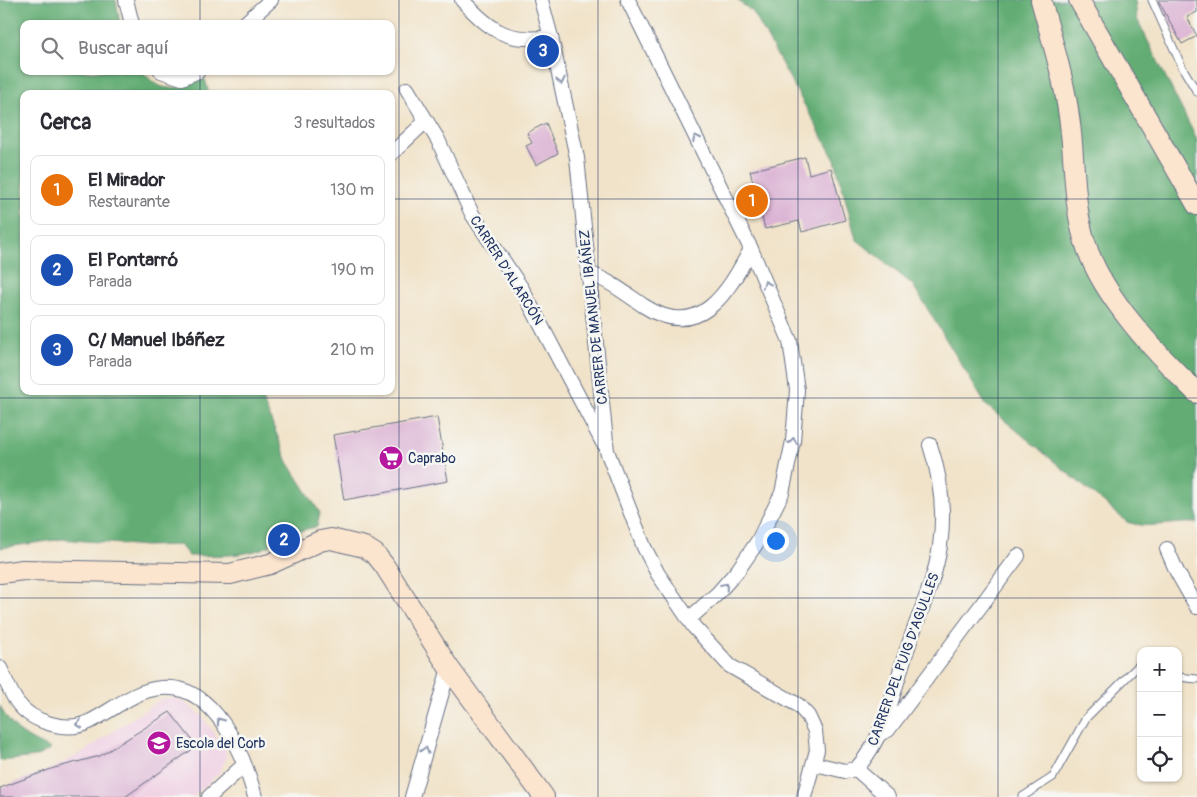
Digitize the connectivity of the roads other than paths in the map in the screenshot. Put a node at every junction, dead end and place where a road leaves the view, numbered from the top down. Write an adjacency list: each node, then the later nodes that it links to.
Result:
1 (126, 0): 9 (street)
2 (270, 0): 10 (street)
3 (462, 0): 11 (street)
4 (541, 0): 11 (street, CARRER DE MANUEL IBÁÑEZ)
5 (628, 0): 19 (street, one-way to 5)
6 (1042, 0): 21 (street)
7 (1079, 0): 18 (street)
8 (1152, 0): 15 (lane)
9 (131, 20)
10 (248, 20)
11 (552, 37): 20 (street, CARRER DE MANUEL IBÁÑEZ, one-way to 20)
12 (173, 75): 13 (street)
13 (189, 75)
14 (407, 89): 16 (street, CARRER D'ALARCÓN)
15 (1197, 92)
16 (426, 121): 17 (street); 23 (street, CARRER D'ALARCÓN)
17 (395, 150)
18 (1197, 205)
19 (751, 249): 20 (street); 28 (street, one-way to 19)
20 (588, 273): 23 (street, CARRER DE MANUEL IBÁÑEZ)
21 (1197, 393)
22 (930, 445): 34 (street, CARRER DEL PUIG D'AGULLES)
23 (607, 451): 28 (street, CARRER DE MANUEL IBÁÑEZ)
24 (1167, 549): 27 (street)
25 (1018, 556): 34 (street)
26 (0, 573): 31 (street)
27 (1197, 607)
28 (689, 619): 35 (street, CARRER DE MANUEL IBÁÑEZ)
29 (1137, 667): 44 (lane)
30 (0, 668): 36 (street, one-way to 30)
31 (449, 668): 40 (street, one-way to 31); 41 (street)
32 (1182, 678): 33 (lane)
33 (1197, 680)
34 (878, 735): 37 (street, CARRER DEL PUIG D'AGULLES)
35 (815, 764): 37 (street); 42 (street, CARRER DE MANUEL IBÁÑEZ)
36 (244, 766): 38 (street); 39 (street)
37 (856, 769): 43 (street)
38 (209, 797)
39 (255, 797)
40 (412, 797)
41 (544, 797)
42 (804, 797)
43 (888, 797)
44 (1022, 797)

